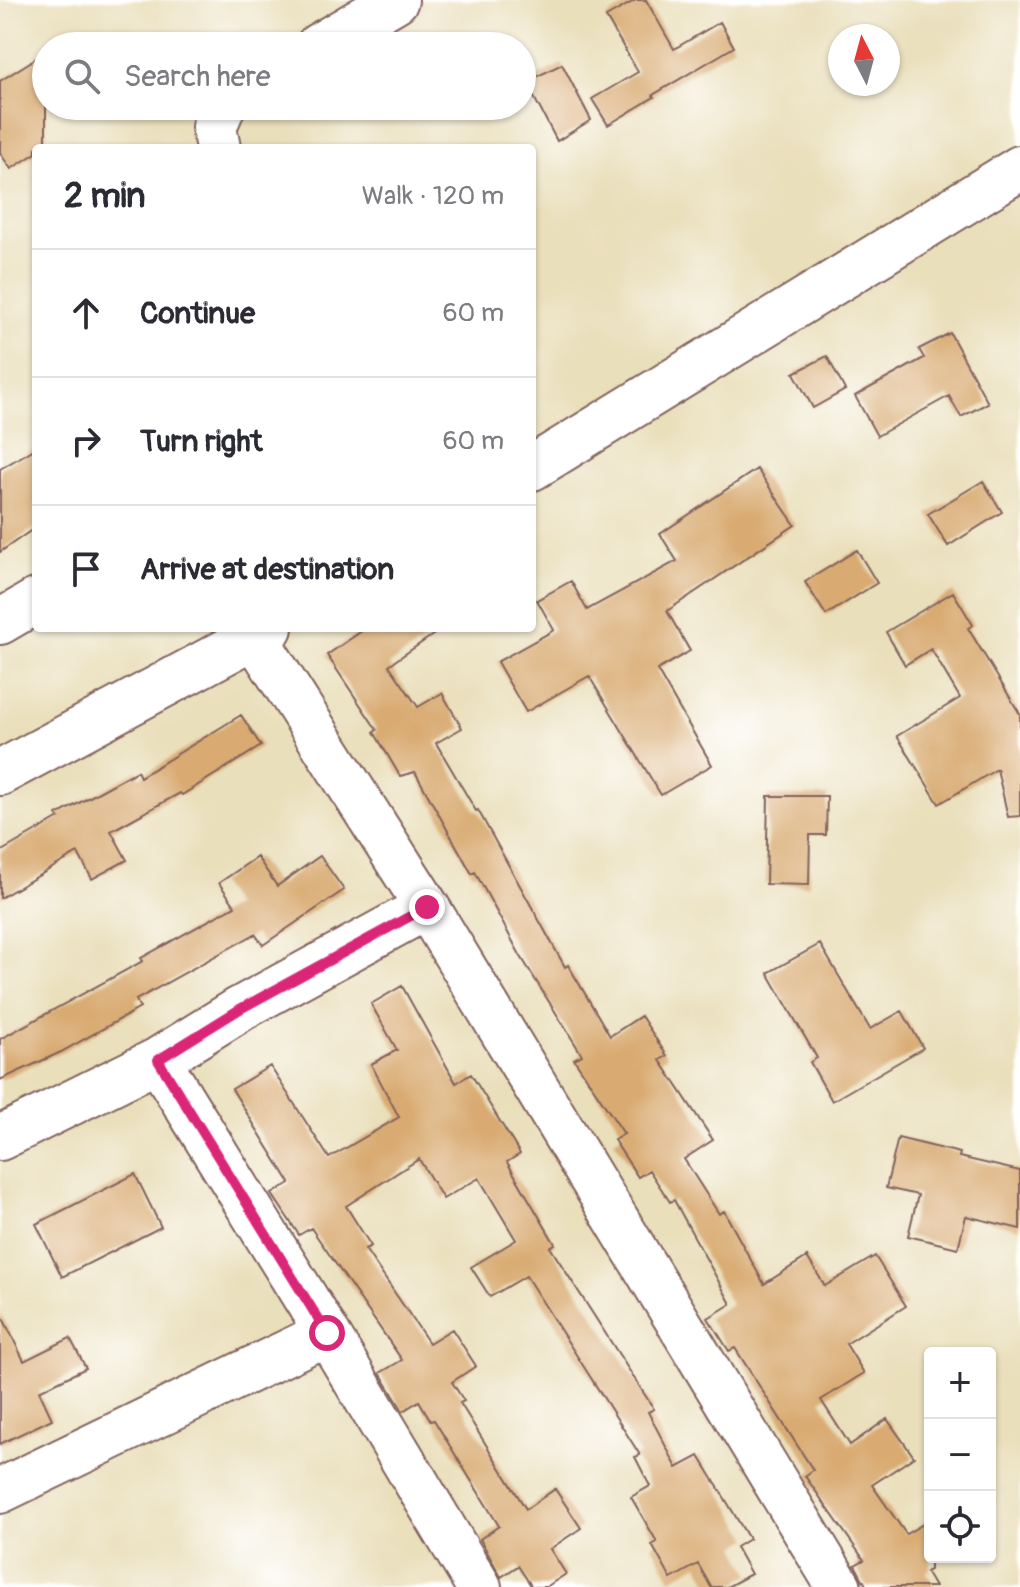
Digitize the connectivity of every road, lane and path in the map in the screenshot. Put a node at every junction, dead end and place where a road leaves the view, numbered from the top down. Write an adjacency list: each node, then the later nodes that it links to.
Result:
1 (396, 0): 2 (street)
2 (342, 32)
3 (217, 120): 4 (street)
4 (217, 144)
5 (1020, 168): 6 (street)
6 (536, 466)
7 (32, 603): 8 (street)
8 (0, 622)
9 (263, 633): 10 (street); 11 (street)
10 (0, 773)
11 (427, 907): 12 (street); 17 (street)
12 (158, 1060): 13 (street); 14 (street)
13 (0, 1138)
14 (327, 1333): 15 (street); 16 (street)
15 (0, 1491)
16 (479, 1587)
17 (839, 1587)

